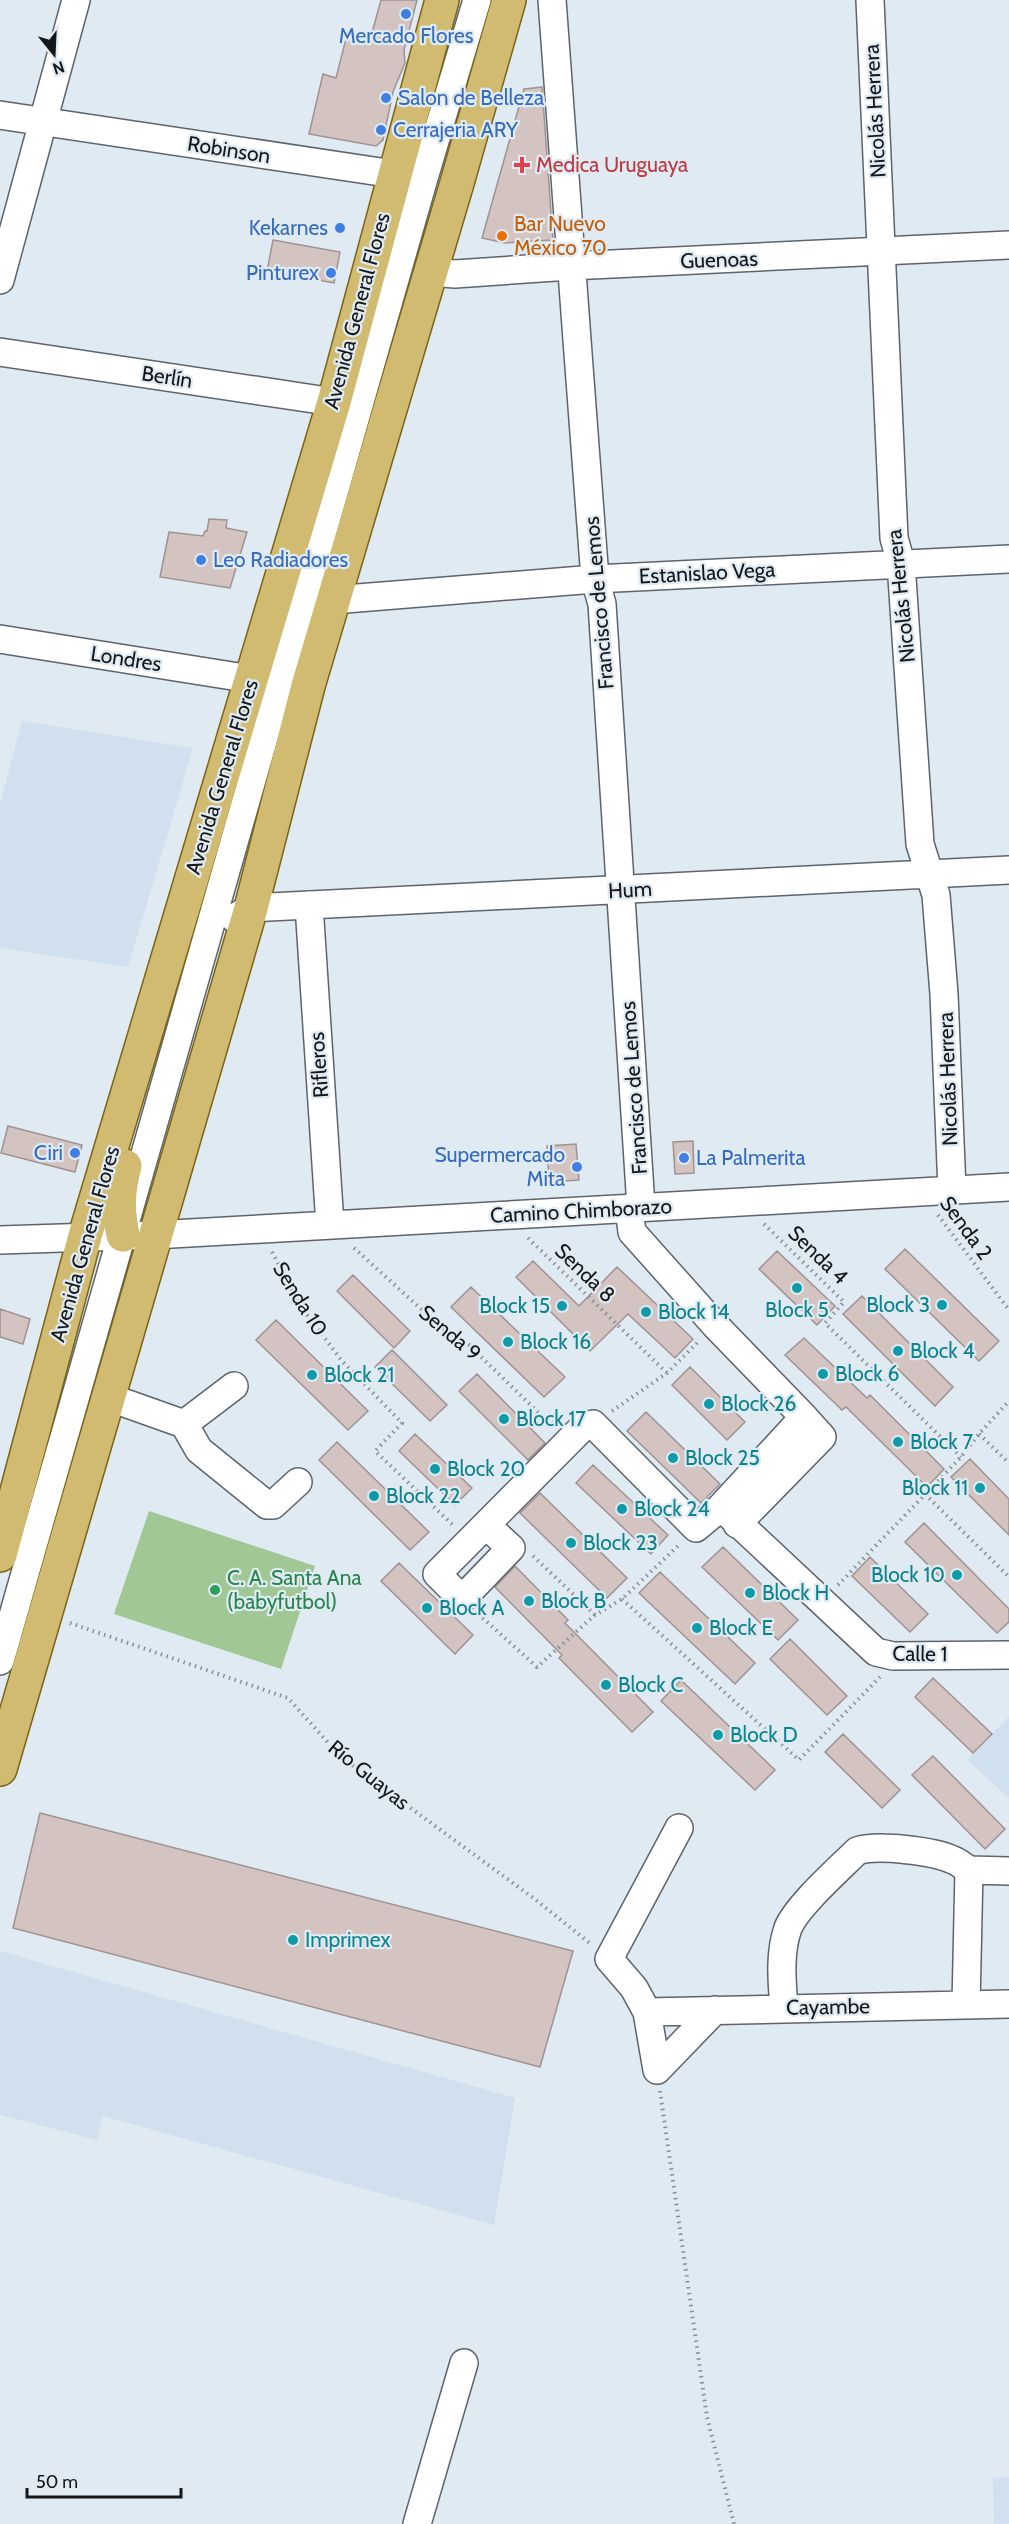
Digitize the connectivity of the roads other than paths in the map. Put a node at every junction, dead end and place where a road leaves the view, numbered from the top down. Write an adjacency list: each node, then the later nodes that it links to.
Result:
1 (76, 0): 7 (street)
2 (442, 0): 8 (main road, Avenida General Flores)
3 (552, 0): 12 (street, Francisco de Lemos)
4 (870, 0): 11 (street, Nicolás Herrera)
5 (498, 3): 8 (street, Avenida General Flores); 9 (main road, Avenida General Flores)
6 (0, 115): 7 (street, Robinson)
7 (42, 121): 8 (street, Robinson); 14 (street)
8 (409, 176): 9 (street, Robinson); 16 (main road, Avenida General Flores); 29 (street, Avenida General Flores)
9 (458, 183): 13 (main road, Avenida General Flores)
10 (1009, 245): 11 (street, Guenoas)
11 (882, 253): 12 (street, Guenoas); 18 (street, Nicolás Herrera)
12 (570, 266): 13 (street, Guenoas); 19 (street, Francisco de Lemos)
13 (430, 272): 20 (main road, Avenida General Flores)
14 (0, 280)
15 (0, 352): 16 (street, Berlín)
16 (334, 402): 22 (main road, Avenida General Flores)
17 (1009, 559): 18 (street, Estanislao Vega)
18 (901, 563): 19 (street, Estanislao Vega); 24 (street, Nicolás Herrera)
19 (595, 579): 20 (street, Estanislao Vega); 25 (street, Francisco de Lemos)
20 (333, 600): 27 (main road, Avenida General Flores)
21 (0, 639): 22 (street, Londres)
22 (251, 679): 28 (main road, Avenida General Flores)
23 (1009, 870): 24 (street, Hum)
24 (930, 874): 25 (street, Hum); 31 (street, Nicolás Herrera)
25 (621, 891): 26 (street, Hum); 32 (street, Francisco de Lemos)
26 (309, 906): 27 (street, Hum); 33 (street, Rifleros)
27 (251, 908): 29 (street); 34 (main road, Avenida General Flores)
28 (174, 938): 34 (main road); 35 (main road, Avenida General Flores)
29 (188, 1005): 34 (street, Avenida General Flores)
30 (1009, 1187): 31 (street, Camino Chimborazo)
31 (952, 1190): 32 (street, Camino Chimborazo)
32 (635, 1207): 33 (street, Camino Chimborazo); 42 (street)
33 (330, 1225): 34 (street, Camino Chimborazo)
34 (139, 1235): 35 (street, Camino Chimborazo); 38 (main road, Avenida General Flores); 40 (street, Avenida General Flores)
35 (85, 1236): 36 (street, Camino Chimborazo); 44 (main road, Avenida General Flores)
36 (0, 1239)
37 (234, 1386): 39 (street)
38 (108, 1397): 39 (street); 47 (main road, Avenida General Flores)
39 (184, 1424): 41 (street)
40 (59, 1454): 44 (street, Avenida General Flores); 46 (street, Avenida General Flores)
41 (298, 1482)
42 (729, 1515): 43 (street); 45 (street, Calle 1)
43 (478, 1533): 43 (street)
44 (0, 1555)
45 (1009, 1655)
46 (0, 1661)
47 (0, 1769)
48 (679, 1828): 55 (street)
49 (969, 1870): 50 (street); 52 (street); 53 (street)
50 (1009, 1870)
51 (1009, 2004): 52 (street, Cayambe)
52 (966, 2005): 53 (street, Cayambe)
53 (784, 2008): 54 (street, Cayambe)
54 (715, 2010): 55 (street, Cayambe); 55 (street)
55 (647, 2012)
56 (464, 2363): 57 (street)
57 (417, 2524)

